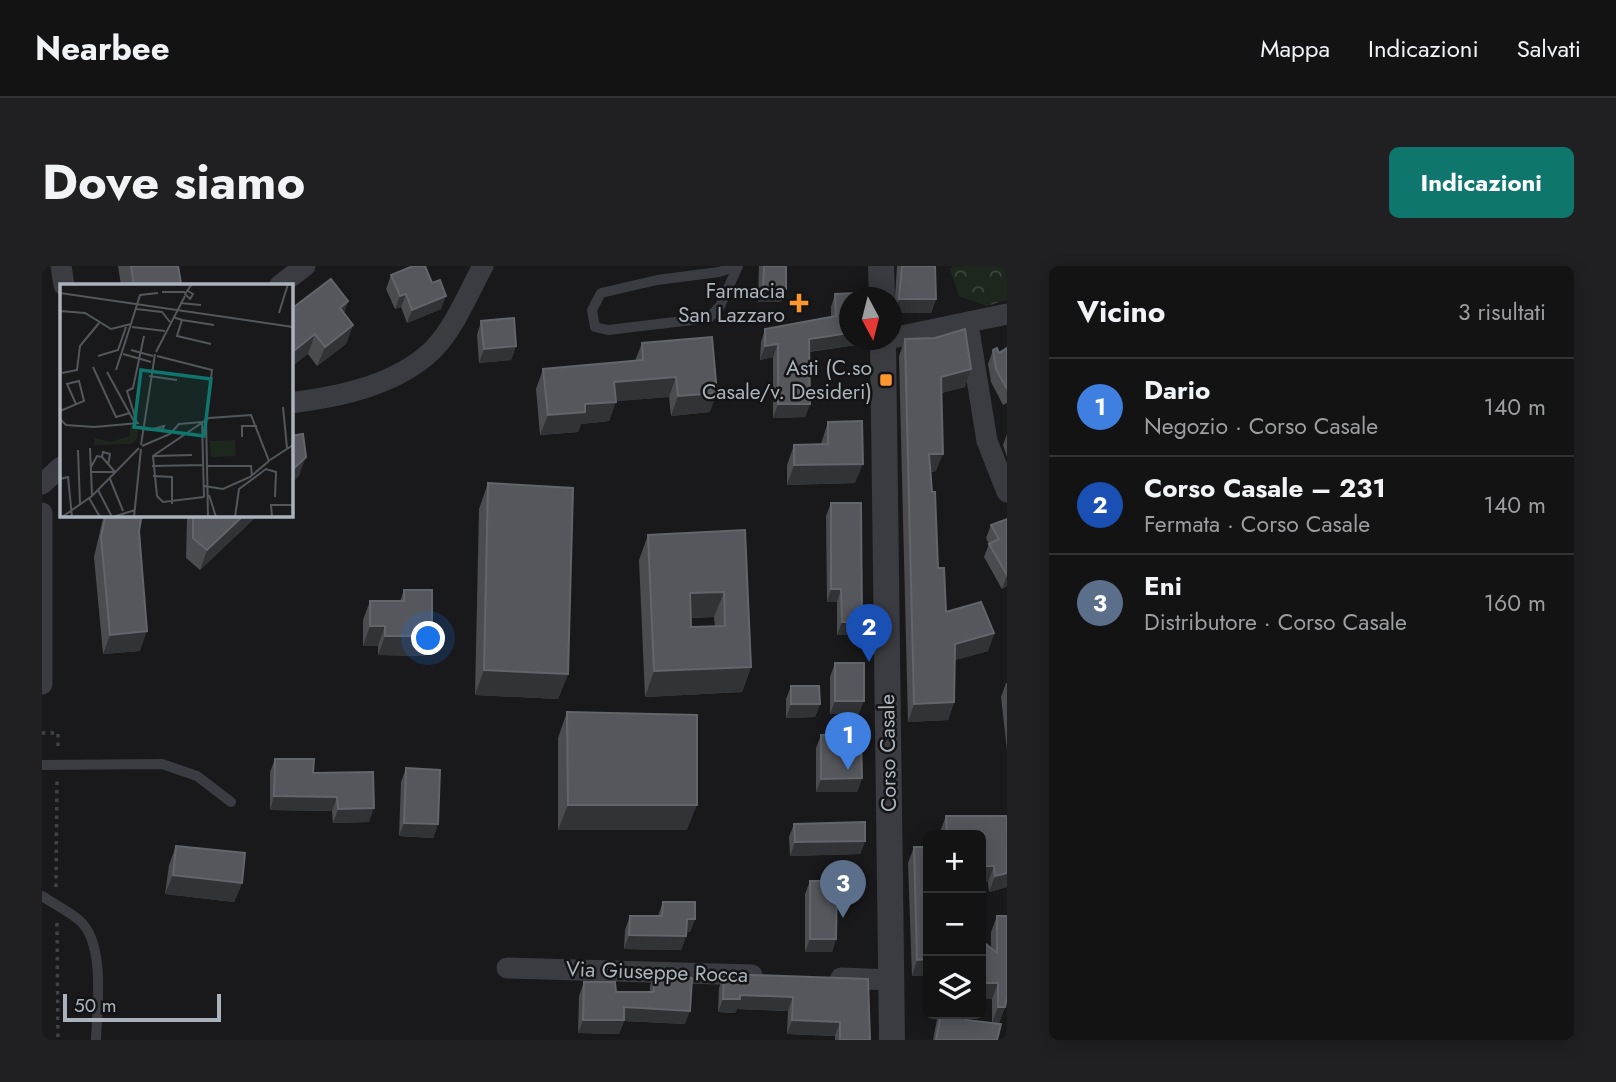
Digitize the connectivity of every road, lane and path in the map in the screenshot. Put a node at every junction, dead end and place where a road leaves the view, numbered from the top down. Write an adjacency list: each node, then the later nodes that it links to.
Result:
1 (61, 266): 6 (street)
2 (304, 266): 7 (street)
3 (483, 266): 13 (street)
4 (738, 266): 4 (lane)
5 (881, 266): 8 (street)
6 (64, 284)
7 (282, 284)
8 (882, 287)
9 (1005, 318): 10 (street)
10 (968, 324): 11 (street); 16 (street)
11 (902, 336)
12 (883, 350): 28 (street, Corso Casale)
13 (292, 403)
14 (60, 468): 15 (street)
15 (42, 484)
16 (1007, 492)
17 (42, 513): 18 (street)
18 (42, 684)
19 (42, 733): 21 (path)
20 (42, 765): 21 (lane)
21 (58, 765): 22 (lane); 24 (path)
22 (230, 802)
23 (42, 896): 24 (lane)
24 (56, 905): 29 (path); 30 (lane)
25 (507, 968): 26 (street, Via Giuseppe Rocca)
26 (768, 976)
27 (822, 978): 28 (street)
28 (891, 980): 31 (street, Corso Casale)
29 (58, 1040)
30 (96, 1040)
31 (892, 1040)

